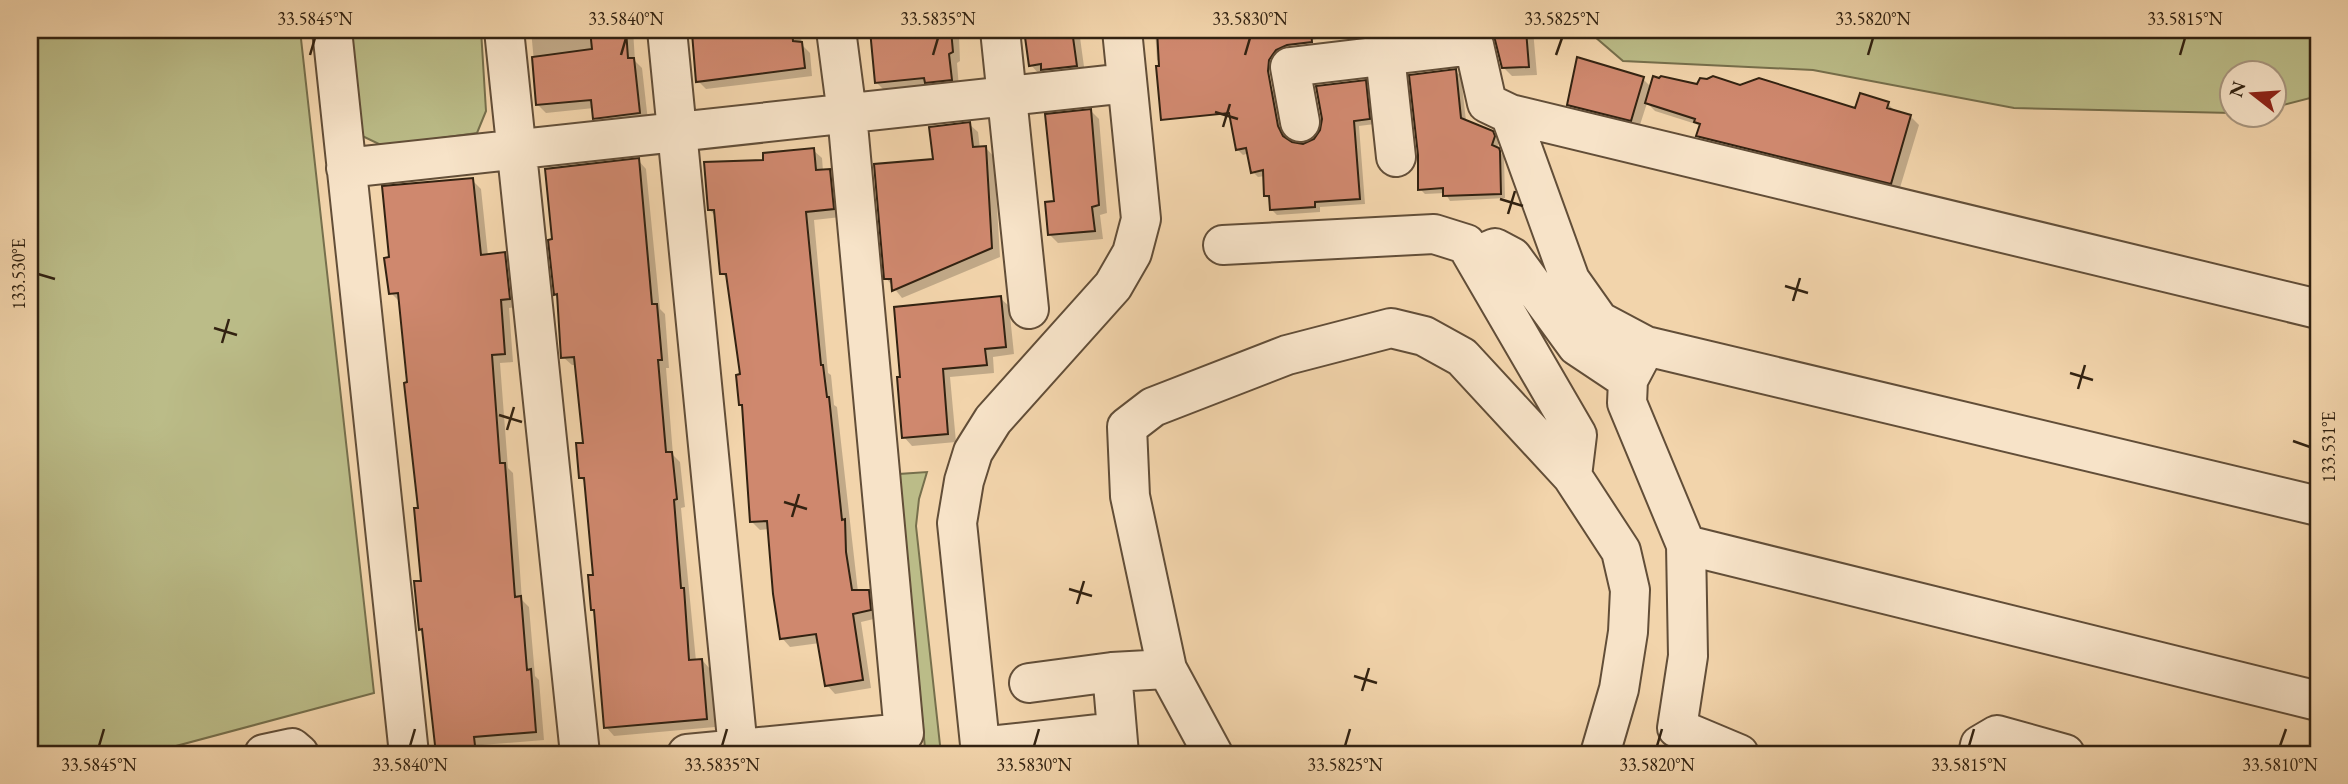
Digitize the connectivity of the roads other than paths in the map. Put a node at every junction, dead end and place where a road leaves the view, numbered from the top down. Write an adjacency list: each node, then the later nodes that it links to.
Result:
1 (332, 30): 17 (street)
2 (503, 30): 15 (street)
3 (667, 30): 14 (street)
4 (836, 30): 11 (street)
5 (1000, 30): 10 (street)
6 (1122, 30): 9 (street)
7 (1472, 37): 8 (street); 12 (street)
8 (1385, 55): 13 (street); 16 (street)
9 (1127, 83): 10 (street); 33 (street)
10 (1007, 97): 11 (street); 21 (street)
11 (847, 114): 14 (street); 32 (street)
12 (1510, 114): 20 (street); 22 (street)
13 (1300, 122)
14 (679, 133): 15 (street); 32 (street)
15 (517, 150): 17 (street); 37 (street)
16 (1396, 158)
17 (346, 168): 36 (street)
18 (1223, 246): 19 (street)
19 (1474, 257): 23 (street); 24 (street)
20 (2316, 300)
21 (1030, 309)
22 (1646, 346): 23 (street); 25 (street)
23 (1628, 380): 26 (street)
24 (1572, 476): 27 (street); 40 (street)
25 (2318, 506)
26 (1686, 545): 30 (street); 41 (street)
27 (1167, 669): 28 (street); 39 (street)
28 (1112, 672): 29 (street); 31 (street)
29 (1029, 683)
30 (2318, 701)
31 (1118, 743): 33 (street)
32 (738, 749): 38 (street)
33 (981, 750)
34 (264, 754): 35 (street)
35 (299, 754)
36 (409, 754)
37 (580, 754)
38 (687, 754)
39 (1213, 754)
40 (1600, 754)
41 (1739, 754)
42 (1978, 754): 43 (street)
43 (2066, 754)

